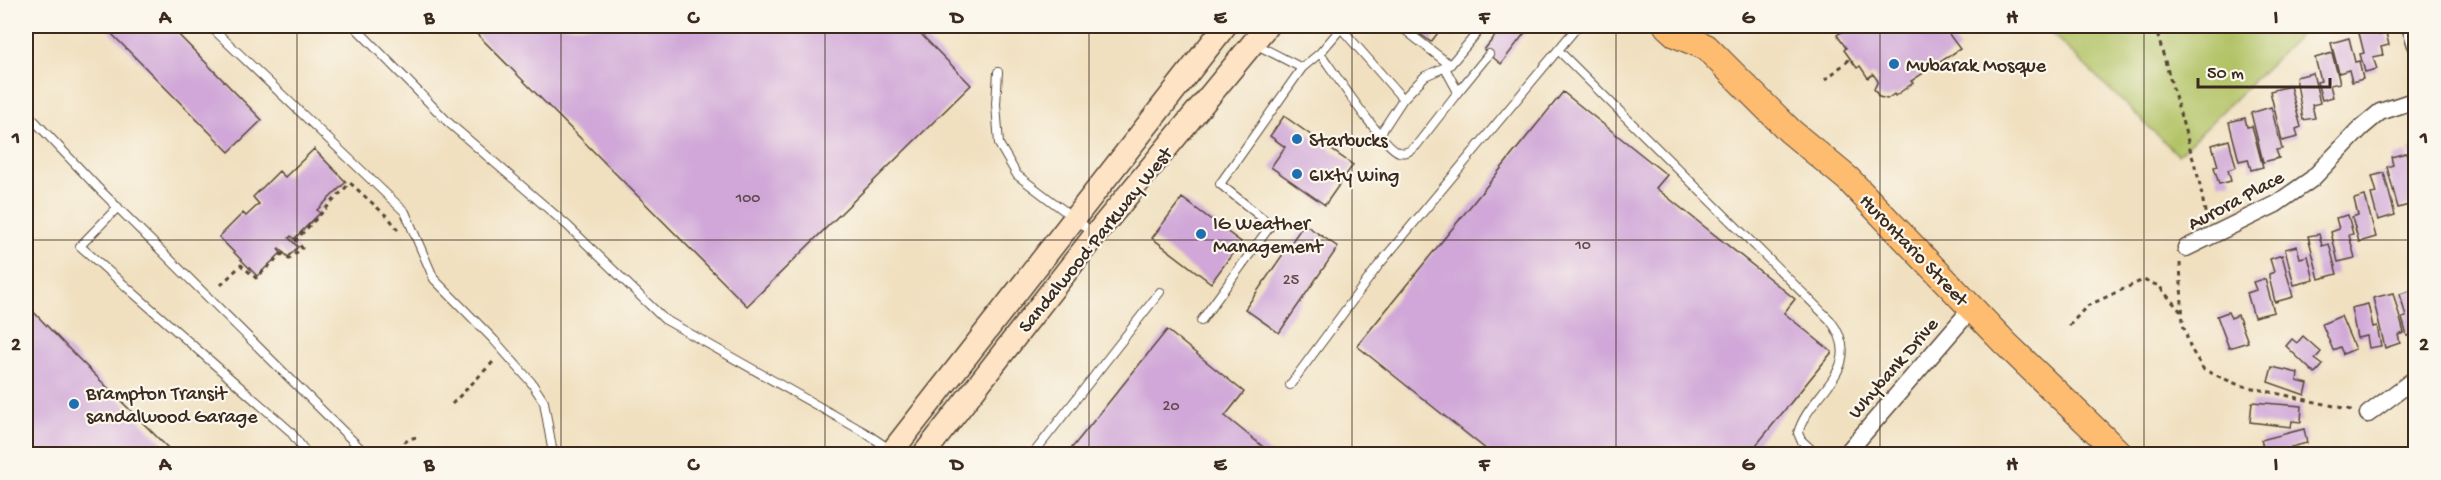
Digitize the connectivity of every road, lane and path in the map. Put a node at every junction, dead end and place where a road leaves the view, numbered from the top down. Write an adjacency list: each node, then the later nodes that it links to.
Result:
1 (210, 26): 48 (lane)
2 (354, 26): 44 (lane)
3 (1225, 26): 28 (main road, Sandalwood Parkway West)
4 (1400, 26): 18 (lane)
5 (1483, 26): 18 (lane)
6 (1578, 26): 14 (lane)
7 (1667, 26): 12 (main road, Hurontario Street)
8 (2155, 26): 31 (path)
9 (2410, 26): 13 (street)
10 (1342, 27): 15 (lane); 23 (lane)
11 (1260, 34): 19 (lane); 30 (main road, Sandalwood Parkway West)
12 (1704, 36): 34 (main road, Hurontario Street)
13 (2415, 45)
14 (1558, 50): 40 (lane); 51 (lane)
15 (1320, 53): 19 (lane); 26 (lane)
16 (1489, 54): 22 (lane)
17 (1850, 59): 21 (path)
18 (1448, 66): 22 (lane); 23 (lane)
19 (1302, 68): 36 (lane)
20 (998, 72): 28 (lane)
21 (1825, 80)
22 (1458, 92): 26 (lane)
23 (1403, 99): 26 (lane)
24 (2415, 100): 31 (street, Aurora Place)
25 (26, 112): 27 (lane)
26 (1380, 134)
27 (118, 207): 45 (lane); 46 (lane)
28 (1075, 218): 30 (lane); 44 (main road, Sandalwood Parkway West)
29 (401, 234): 32 (path)
30 (1095, 235): 49 (main road, Sandalwood Parkway West)
31 (2186, 248): 35 (path)
32 (221, 285)
33 (1160, 292): 50 (lane)
34 (1972, 308): 52 (street, Whybank Drive); 53 (main road, Hurontario Street)
35 (2182, 313): 37 (path); 42 (path)
36 (1201, 321)
37 (2069, 326)
38 (495, 360): 41 (path)
39 (2415, 378): 42 (street)
40 (1290, 385)
41 (452, 404)
42 (2368, 414)
43 (420, 436): 47 (path)
44 (894, 453)
45 (307, 454)
46 (366, 454)
47 (390, 454)
48 (553, 454)
49 (924, 454)
50 (1033, 454)
51 (1816, 454)
52 (1846, 454)
53 (2120, 454)

